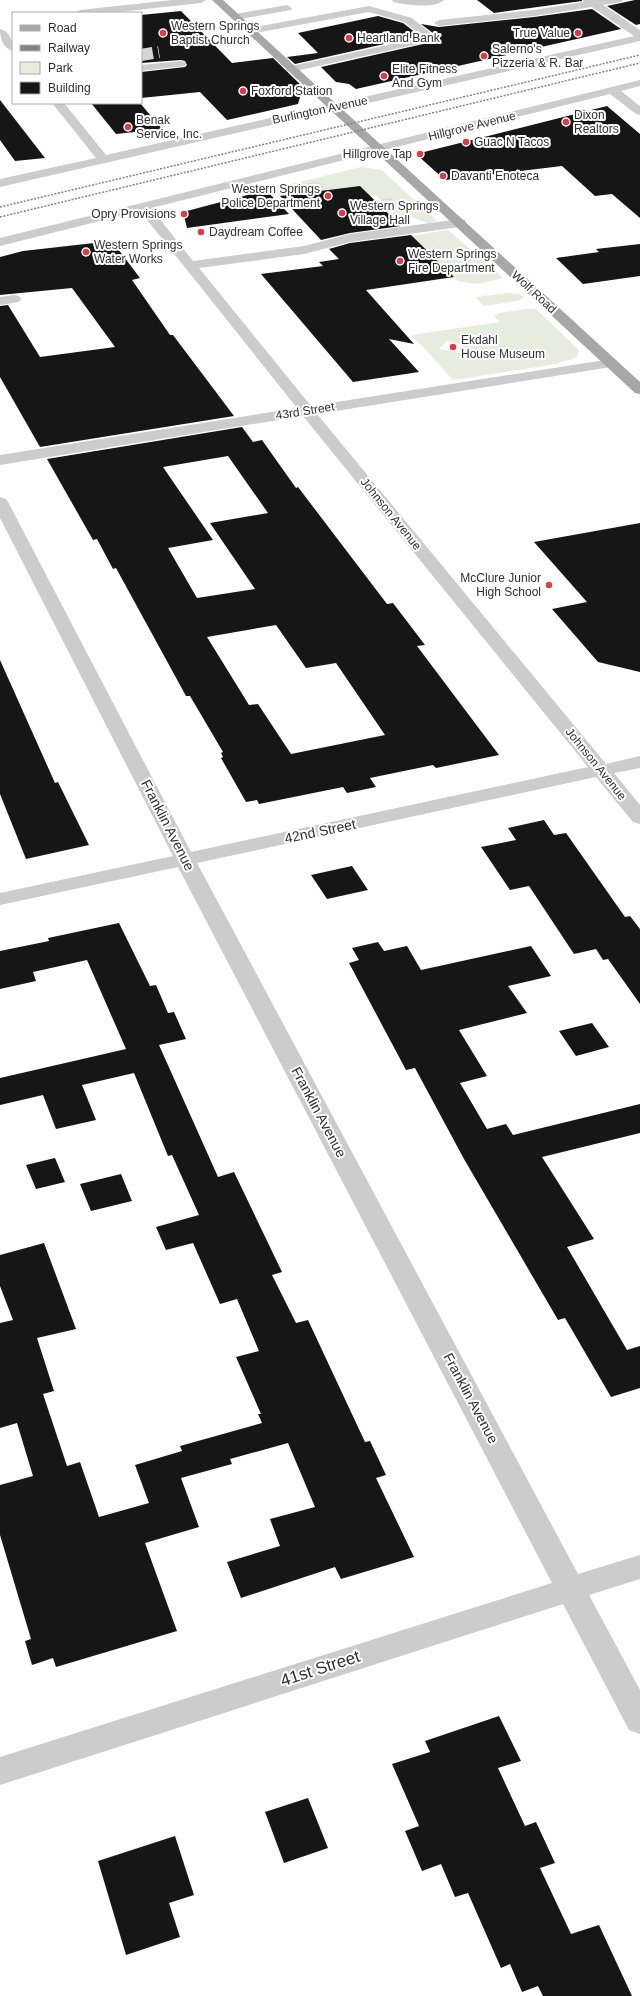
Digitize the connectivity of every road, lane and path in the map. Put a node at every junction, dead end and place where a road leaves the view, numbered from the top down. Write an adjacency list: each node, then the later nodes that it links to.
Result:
1 (201, 0): 9 (street)
2 (217, 0): 10 (main road, Wolf Road)
3 (397, 0): 4 (street)
4 (439, 0)
5 (618, 0): 6 (street)
6 (591, 2): 11 (street); 14 (street)
7 (370, 4): 12 (street); 18 (street)
8 (297, 6): 10 (street)
9 (89, 12)
10 (235, 17): 12 (main road, Wolf Road)
11 (439, 23)
12 (250, 31): 18 (main road, Wolf Road)
13 (0, 32): 15 (street)
14 (640, 36): 23 (street, Burlington Avenue)
15 (12, 47)
16 (180, 64): 17 (street)
17 (142, 68)
18 (291, 69): 23 (main road, Wolf Road)
19 (640, 83): 20 (street, Hillgrove Avenue)
20 (612, 90): 21 (street); 24 (street); 25 (street, Hillgrove Avenue)
21 (636, 95)
22 (59, 104): 26 (street)
23 (332, 108): 25 (main road, Wolf Road); 26 (street, Burlington Avenue)
24 (640, 112)
25 (380, 149): 30 (street, Hillgrove Avenue); 31 (main road, Wolf Road)
26 (103, 159): 27 (street, Burlington Avenue)
27 (0, 183)
28 (393, 199): 29 (path)
29 (381, 200)
30 (144, 208): 32 (street, Hillgrove Avenue); 33 (street, Johnson Avenue)
31 (460, 223): 33 (street); 36 (main road, Wolf Road)
32 (0, 242)
33 (190, 265): 38 (street, Johnson Avenue)
34 (14, 300): 35 (street)
35 (0, 301)
36 (610, 363): 37 (main road, Wolf Road); 38 (street, 43rd Street)
37 (640, 390)
38 (306, 410): 39 (street, 43rd Street); 42 (street, Johnson Avenue)
39 (0, 460)
40 (0, 502): 44 (street, Franklin Avenue)
41 (640, 762): 42 (street, 42nd Street)
42 (601, 770): 43 (street, Johnson Avenue); 44 (street, 42nd Street)
43 (640, 818)
44 (185, 860): 45 (street, 42nd Street); 47 (street, Franklin Avenue)
45 (0, 899)
46 (640, 1567): 47 (street, 41st Street)
47 (571, 1588): 48 (street, Franklin Avenue); 49 (street, 41st Street)
48 (640, 1720)
49 (0, 1771)

